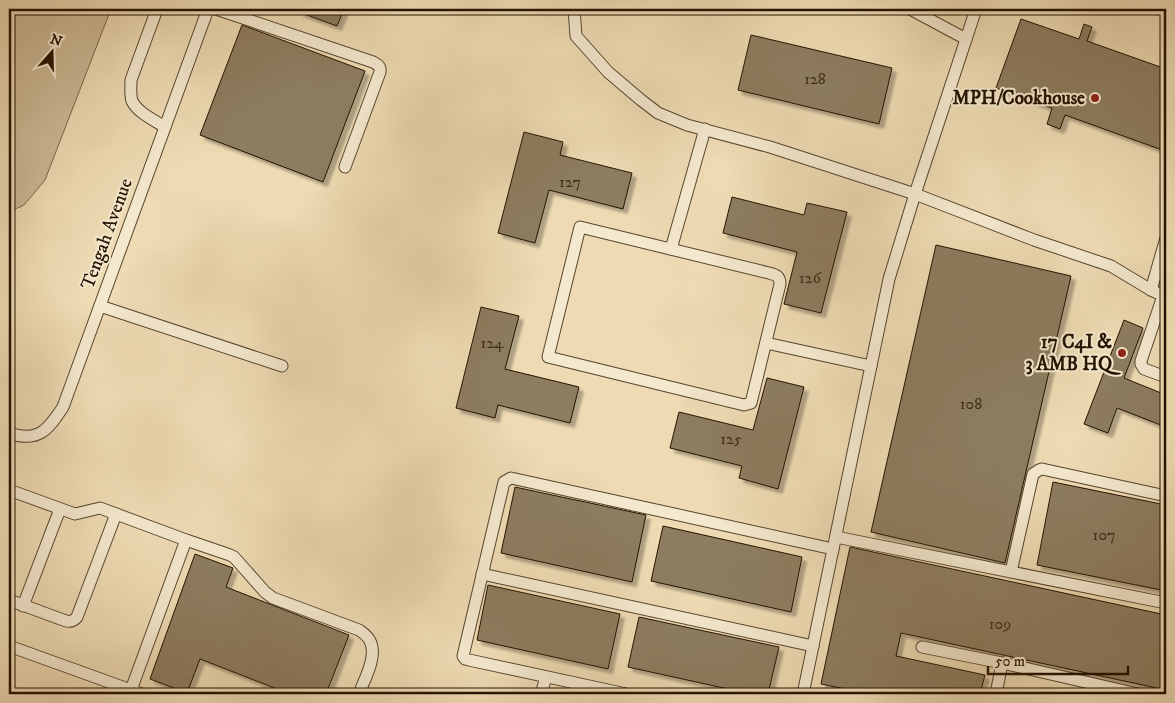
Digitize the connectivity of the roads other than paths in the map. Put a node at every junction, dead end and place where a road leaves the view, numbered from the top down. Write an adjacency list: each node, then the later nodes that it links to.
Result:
1 (157, 9): 8 (lane)
2 (208, 9): 8 (lane, Tengah Avenue)
3 (216, 9): 10 (lane)
4 (574, 9): 9 (lane)
5 (910, 9): 7 (lane)
6 (976, 9): 7 (lane)
7 (966, 39): 11 (lane)
8 (165, 126): 16 (lane, Tengah Avenue)
9 (705, 129): 11 (lane); 13 (lane)
10 (345, 167)
11 (915, 194): 14 (lane); 19 (lane)
12 (1166, 238): 14 (lane)
13 (671, 250): 17 (lane); 17 (lane)
14 (1151, 290): 15 (lane)
15 (1164, 297): 20 (lane)
16 (100, 306): 18 (lane); 21 (lane, Tengah Avenue)
17 (766, 343): 19 (lane)
18 (282, 366)
19 (871, 366): 27 (lane)
20 (1166, 377)
21 (9, 433)
22 (9, 490): 24 (lane)
23 (1166, 496): 28 (lane)
24 (60, 509): 25 (lane); 32 (lane)
25 (116, 514): 26 (lane); 32 (lane)
26 (186, 540): 38 (lane); 39 (lane)
27 (835, 543): 28 (lane); 29 (lane); 34 (lane)
28 (1011, 572): 31 (lane)
29 (482, 574): 34 (lane); 37 (lane)
30 (9, 600): 32 (lane)
31 (1166, 603)
32 (23, 606)
33 (9, 646): 38 (lane)
34 (813, 646): 42 (lane)
35 (922, 647): 36 (lane)
36 (1002, 663): 43 (lane); 44 (lane)
37 (546, 677): 40 (lane); 41 (lane)
38 (137, 692)
39 (359, 694)
40 (541, 694)
41 (626, 694)
42 (803, 694)
43 (996, 694)
44 (1138, 694)

